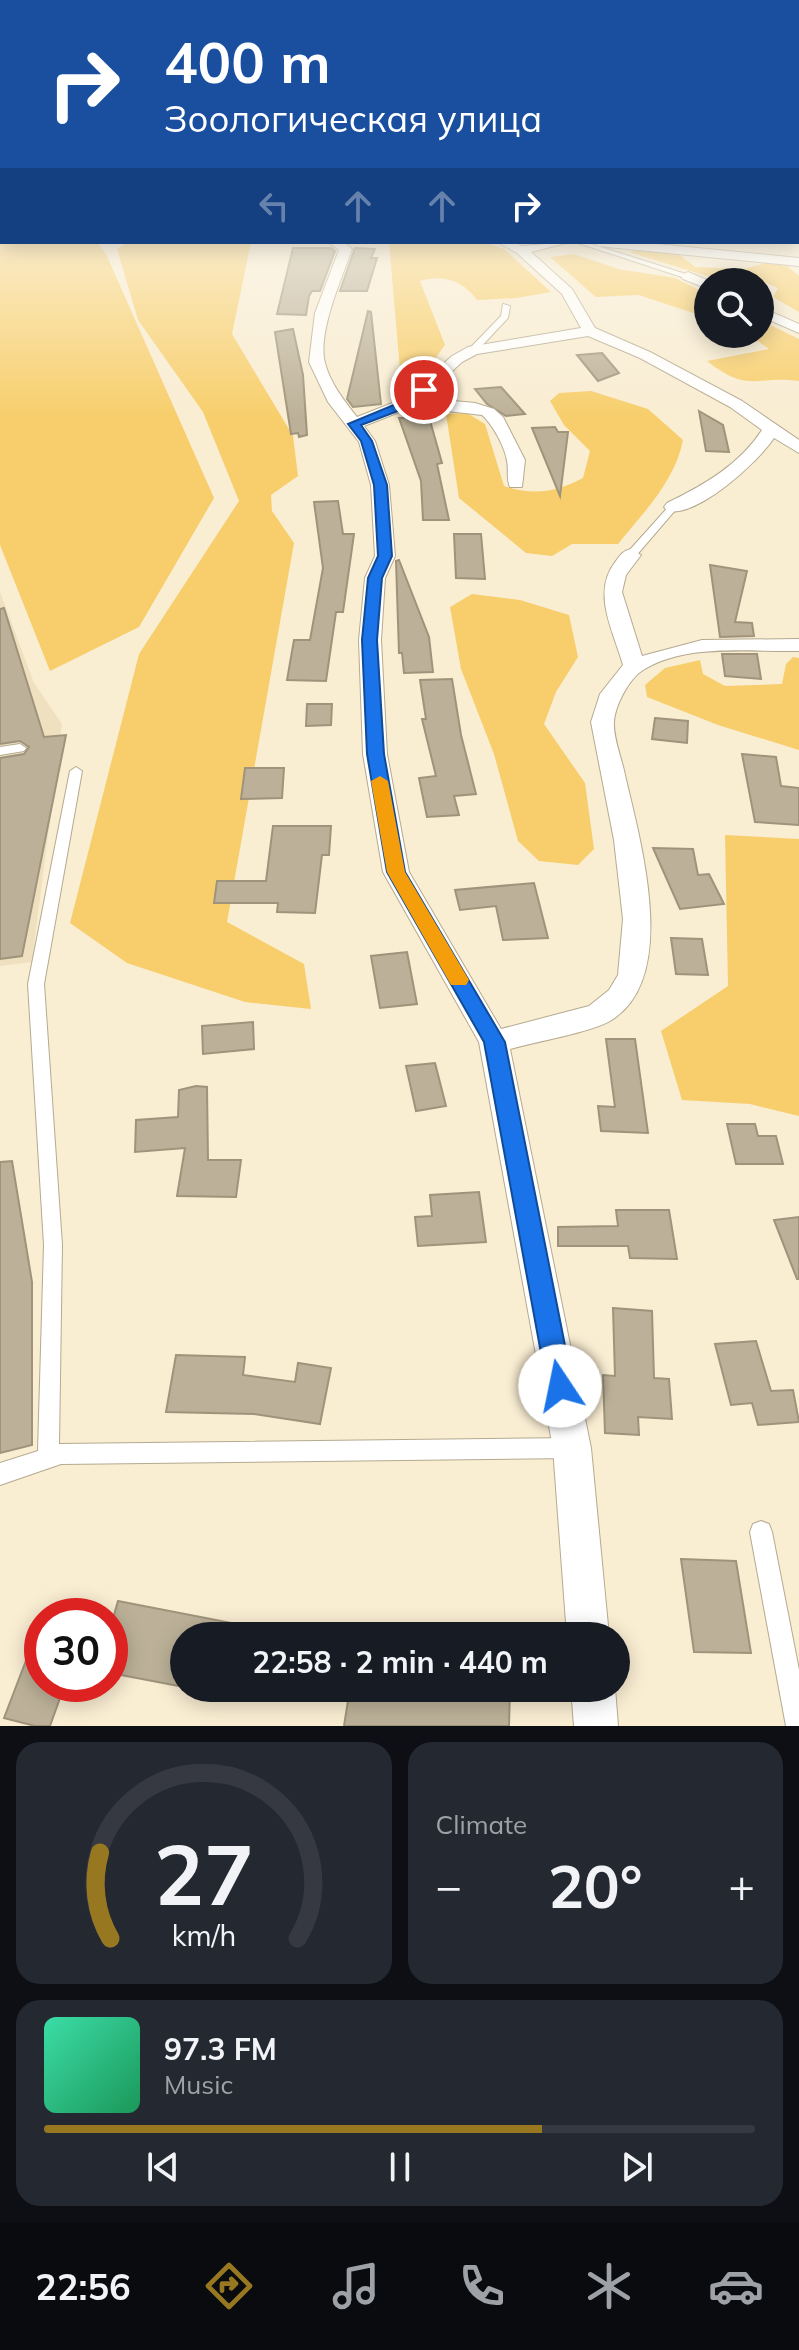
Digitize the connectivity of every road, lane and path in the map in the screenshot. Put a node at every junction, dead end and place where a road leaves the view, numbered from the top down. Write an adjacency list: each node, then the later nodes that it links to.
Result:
1 (343, 257): 14 (street)
2 (528, 257): 11 (street)
3 (625, 257): 6 (lane)
4 (744, 257): 5 (street)
5 (799, 262)
6 (688, 276): 7 (street)
7 (694, 279)
8 (506, 306): 12 (lane)
9 (774, 317): 10 (street)
10 (799, 329)
11 (590, 331): 12 (street); 15 (street)
12 (473, 350): 13 (street)
13 (409, 402): 14 (street); 17 (street)
14 (354, 424): 25 (street)
15 (771, 429): 16 (street); 18 (street)
16 (799, 448)
17 (516, 483)
18 (673, 507): 19 (lane)
19 (631, 555): 21 (street)
20 (799, 645): 21 (street)
21 (634, 666): 25 (street)
22 (20, 748): 23 (lane)
23 (0, 751)
24 (76, 771): 27 (lane)
25 (494, 1042): 26 (street)
26 (572, 1448): 27 (lane); 30 (street)
27 (48, 1458): 28 (lane)
28 (0, 1474)
29 (761, 1532): 33 (lane)
30 (587, 1622)
31 (594, 1702): 32 (street)
32 (596, 1726)
33 (798, 1726)

